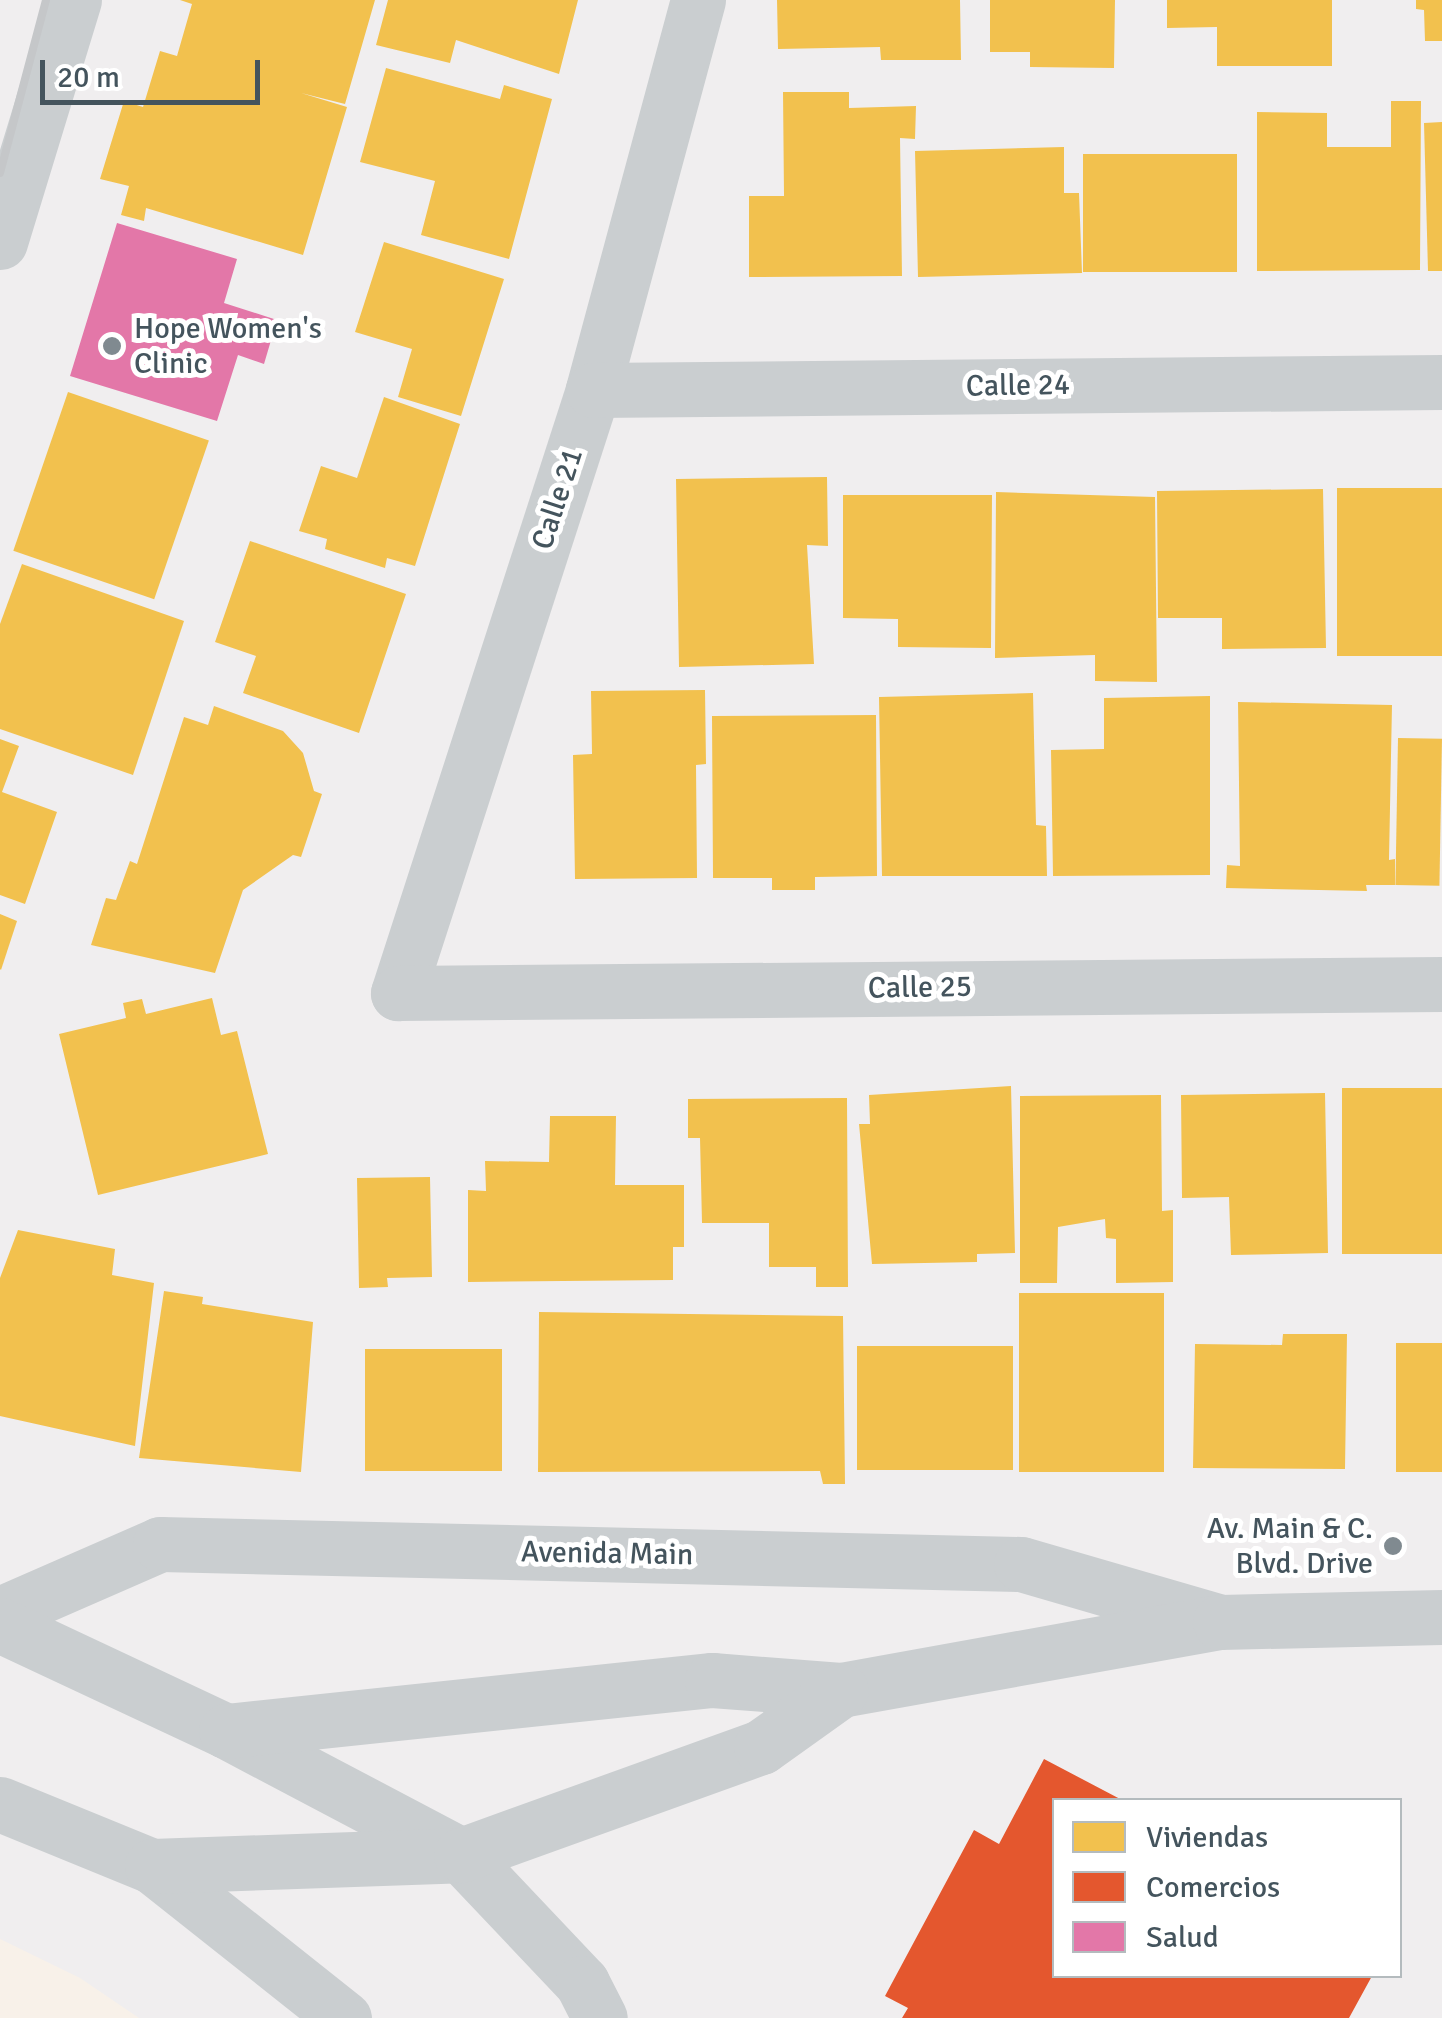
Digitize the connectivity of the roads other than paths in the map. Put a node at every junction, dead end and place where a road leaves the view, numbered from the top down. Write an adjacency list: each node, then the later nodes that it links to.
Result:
1 (74, 0): 3 (street)
2 (698, 0): 5 (street, Calle 21)
3 (0, 242)
4 (1442, 382): 5 (street, Calle 24)
5 (594, 390): 7 (street, Calle 21)
6 (1442, 984): 7 (street, Calle 25)
7 (398, 993)
8 (0, 1614): 10 (street, Avenida Main)
9 (1442, 1617): 10 (street, Avenida Main)
10 (1220, 1622): 12 (street, Avenida Main)
11 (0, 1624): 13 (street)
12 (841, 1690): 13 (street, Avenida Main); 15 (street)
13 (226, 1731): 15 (street)
14 (0, 1804): 16 (street)
15 (461, 1855): 16 (street); 18 (street)
16 (152, 1866): 17 (street)
17 (344, 2018)
18 (600, 2018)

